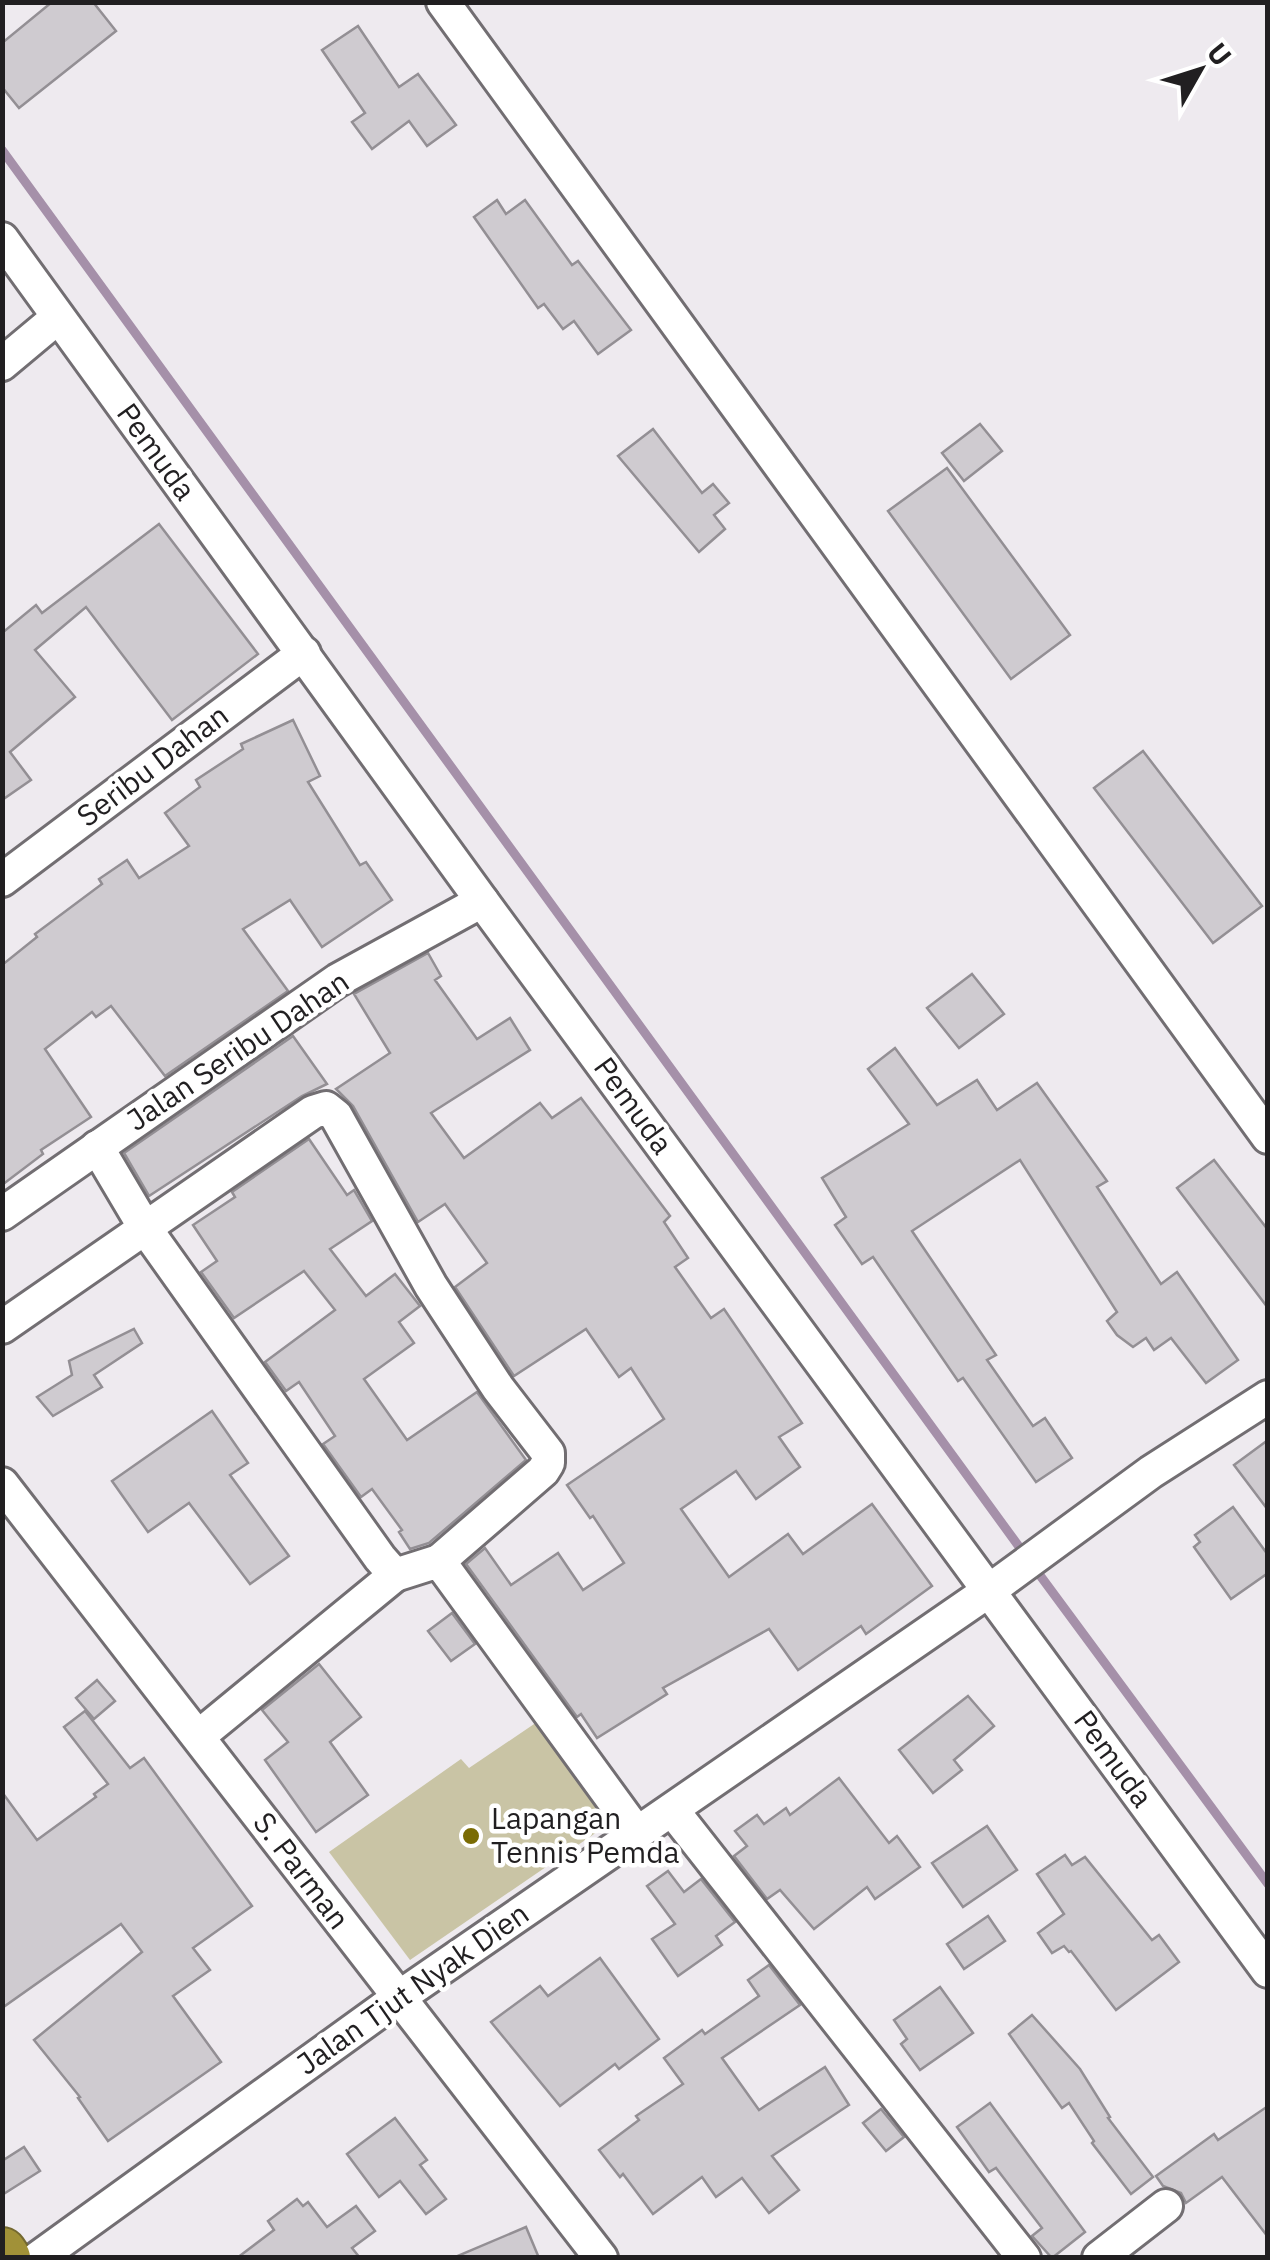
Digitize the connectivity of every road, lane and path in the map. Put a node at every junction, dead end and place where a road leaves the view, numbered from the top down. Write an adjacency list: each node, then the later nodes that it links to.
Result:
1 (444, 2): 8 (street)
2 (2, 239): 3 (street, Pemuda)
3 (57, 318): 4 (street); 5 (street, Pemuda)
4 (2, 364)
5 (304, 653): 6 (street, Seribu Dahan); 7 (street, Pemuda)
6 (2, 880)
7 (482, 901): 9 (street, Jalan Seribu Dahan); 17 (street, Pemuda)
8 (1268, 1137)
9 (97, 1147): 10 (street, Jalan Seribu Dahan); 11 (street)
10 (2, 1214)
11 (145, 1228): 12 (street); 15 (street); 16 (street)
12 (2, 1327)
13 (1268, 1397): 17 (street, Jalan Tjut Nyak Dien)
14 (2, 1484): 18 (street, S. Parman)
15 (439, 1561): 16 (street); 20 (street)
16 (395, 1575): 18 (street)
17 (990, 1590): 19 (street, Jalan Tjut Nyak Dien); 21 (street, Pemuda)
18 (198, 1736): 22 (street, S. Parman)
19 (673, 1811): 20 (street, Jalan Tjut Nyak Dien); 26 (street)
20 (637, 1833): 22 (street, Jalan Tjut Nyak Dien)
21 (1268, 1972)
22 (398, 1998): 24 (street, Jalan Tjut Nyak Dien); 25 (street, S. Parman)
23 (1166, 2206): 27 (street)
24 (38, 2258)
25 (601, 2258)
26 (1024, 2258)
27 (1098, 2258)

